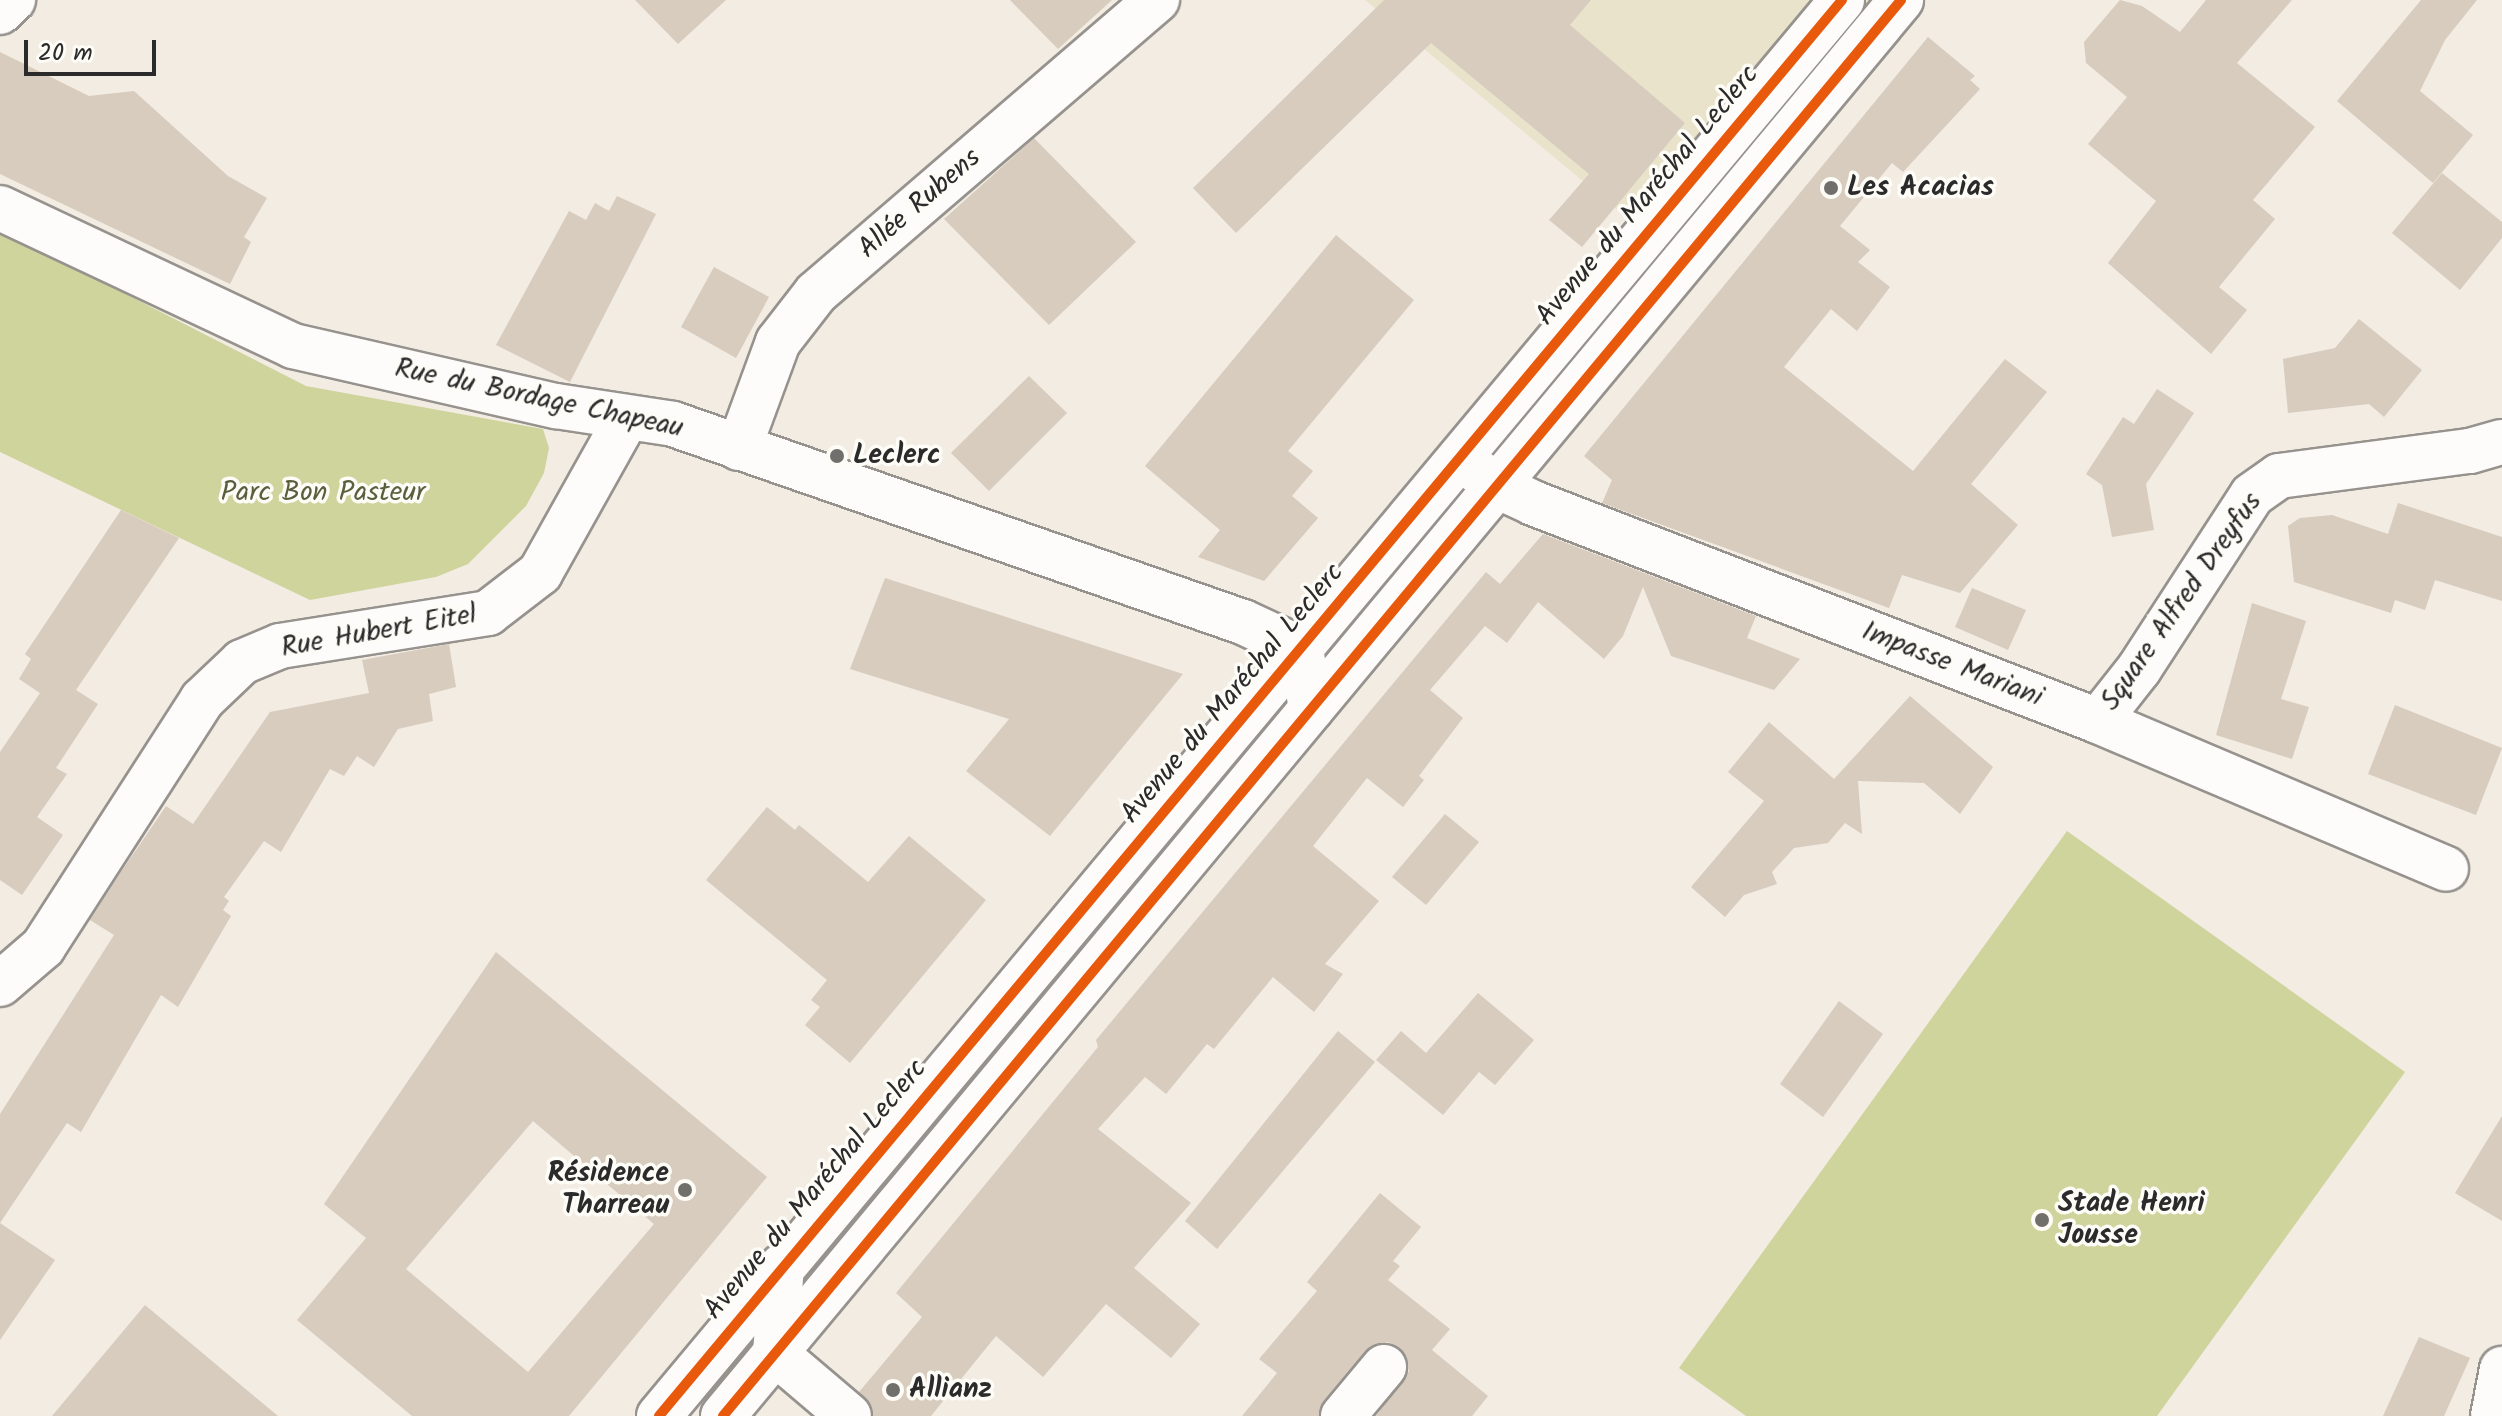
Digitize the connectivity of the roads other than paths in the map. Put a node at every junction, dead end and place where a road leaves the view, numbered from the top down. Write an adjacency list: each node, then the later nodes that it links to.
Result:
1 (13, 0): 5 (street)
2 (1157, 0): 9 (street, Allée Rubens)
3 (1842, 0): 10 (street, Avenue du Maréchal Leclerc)
4 (1901, 0): 11 (street)
5 (0, 12)
6 (0, 208): 7 (street, Rue du Bordage Chapeau)
7 (626, 419): 9 (street, Rue du Bordage Chapeau); 16 (street, Rue Hubert Eitel)
8 (2502, 442): 14 (street, Square Alfred Dreyfus)
9 (739, 448): 12 (street, Rue du Bordage Chapeau)
10 (1460, 458): 11 (street, Impasse Mariani); 12 (street, Avenue du Maréchal Leclerc)
11 (1497, 486): 13 (street); 14 (street, Impasse Mariani)
12 (1301, 649): 13 (street); 17 (street, Avenue du Maréchal Leclerc)
13 (1311, 709): 18 (street)
14 (2098, 721): 15 (street, Impasse Mariani)
15 (2446, 869)
16 (0, 984)
17 (782, 1266): 18 (street); 21 (street, Avenue du Maréchal Leclerc)
18 (775, 1353): 22 (street); 23 (street)
19 (1384, 1367): 24 (street)
20 (2502, 1369): 25 (street)
21 (659, 1416)
22 (723, 1416)
23 (849, 1416)
24 (1343, 1416)
25 (2493, 1416)

